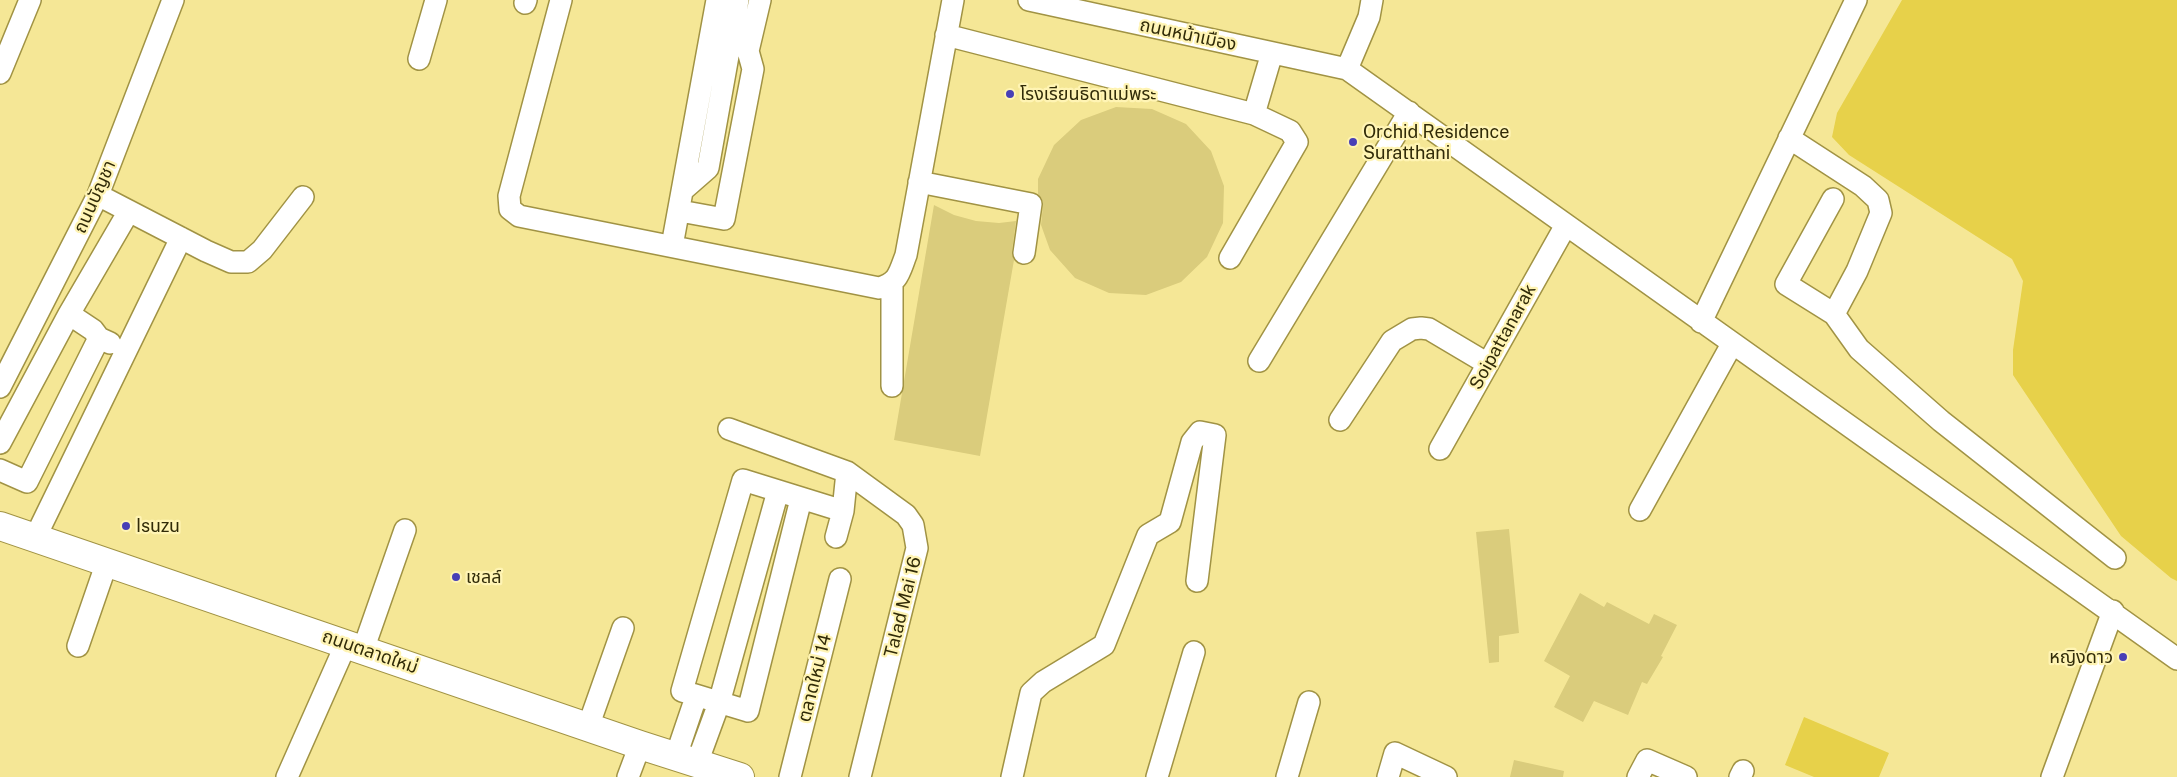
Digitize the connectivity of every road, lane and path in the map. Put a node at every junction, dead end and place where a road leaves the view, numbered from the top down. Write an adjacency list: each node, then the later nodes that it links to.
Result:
1 (30, 0): 18 (street)
2 (173, 0): 24 (street, ถนนบัญชา)
3 (436, 0): 15 (street)
4 (561, 0): 31 (street)
5 (717, 0): 23 (street)
6 (738, 0): 23 (street)
7 (760, 0): 16 (street)
8 (774, 0): 16 (street)
9 (953, 0): 13 (street)
10 (1029, 0): 14 (street, ถนนหน้าเมือง)
11 (1372, 0): 17 (street)
12 (1856, 0): 21 (street)
13 (946, 35): 20 (street); 22 (street)
14 (1272, 53): 17 (street, ถนนหน้าเมือง); 20 (street)
15 (419, 59)
16 (753, 69): 28 (street)
17 (1347, 69): 19 (street)
18 (0, 73)
19 (1409, 112): 29 (street); 41 (street)
20 (1254, 114): 33 (street)
21 (1789, 138): 36 (street); 37 (street)
22 (919, 182): 32 (street); 34 (street)
23 (684, 189): 28 (street)
24 (98, 195): 27 (street); 44 (street, ถนนบัญชา)
25 (303, 197): 30 (street)
26 (1833, 199): 36 (street)
27 (129, 210): 30 (street); 35 (street)
28 (680, 210): 31 (street)
29 (1566, 225): 37 (street); 42 (street, Soipattanarak)
30 (181, 238): 40 (street)
31 (672, 246): 34 (street)
32 (1024, 253)
33 (1230, 258)
34 (892, 284): 43 (street)
35 (69, 314): 38 (street); 47 (street)
36 (1834, 314): 59 (street)
37 (1701, 322): 39 (street)
38 (99, 338): 40 (street); 49 (street)
39 (1732, 344): 53 (street); 63 (street)
40 (126, 350): 58 (street)
41 (1259, 361)
42 (1488, 364): 45 (street); 48 (street, Soipattanarak)
43 (892, 386)
44 (0, 387)
45 (1340, 420)
46 (729, 429): 50 (street, Talad Mai 16)
47 (0, 443)
48 (1440, 449)
49 (0, 470)
50 (847, 472): 54 (street); 79 (street, Talad Mai 16)
51 (778, 491): 52 (street); 69 (street); 71 (street)
52 (801, 499): 54 (street); 71 (street)
53 (1640, 510)
54 (843, 511): 57 (street)
55 (0, 526): 58 (main road, ถนนตลาดใหม่)
56 (405, 530): 66 (street)
57 (836, 537)
58 (35, 538): 60 (main road, ถนนตลาดใหม่)
59 (2115, 558)
60 (107, 562): 65 (street); 66 (main road, ถนนตลาดใหม่)
61 (840, 579): 78 (street, ตลาดใหม่ 14)
62 (1197, 581): 80 (street)
63 (2112, 611): 68 (street); 87 (street)
64 (622, 628): 72 (street)
65 (78, 646)
66 (354, 647): 72 (main road, ถนนตลาดใหม่); 75 (street)
67 (1194, 652): 81 (street)
68 (2177, 659)
69 (696, 697): 71 (street); 74 (street)
70 (1309, 702): 82 (street)
71 (719, 703): 74 (street)
72 (588, 727): 73 (main road, ถนนตลาดใหม่)
73 (640, 745): 74 (main road, ถนนตลาดใหม่); 76 (street)
74 (686, 760): 77 (main road, ถนนตลาดใหม่)
75 (287, 777)
76 (628, 777)
77 (740, 777)
78 (790, 777)
79 (860, 777)
80 (1012, 777)
81 (1157, 777)
82 (1287, 777)
83 (1388, 777): 84 (street)
84 (1446, 777)
85 (1638, 777): 86 (street)
86 (1686, 777)
87 (2052, 777)

